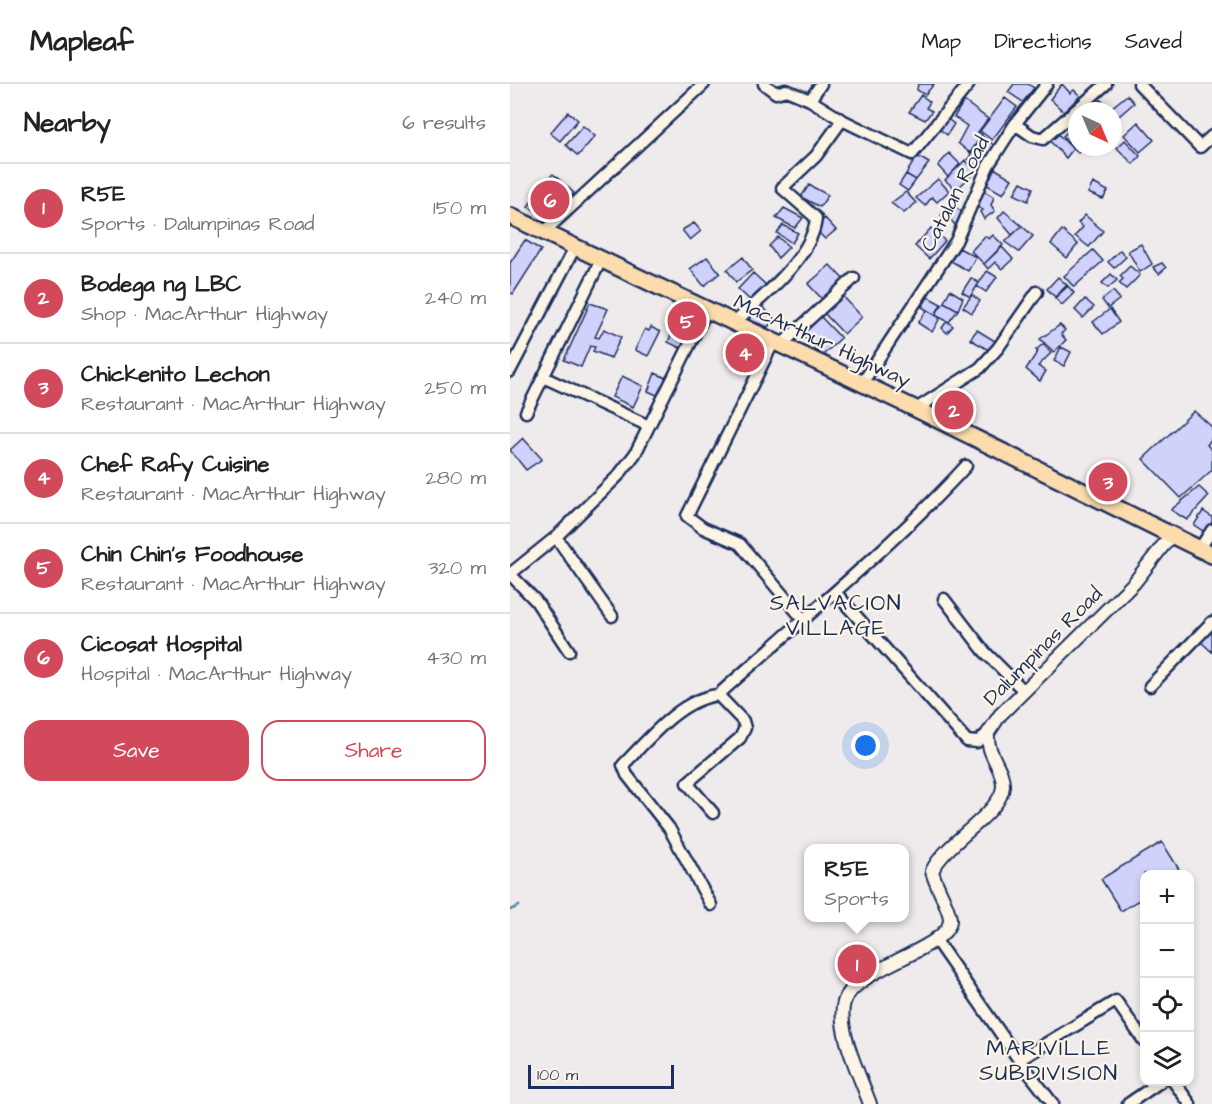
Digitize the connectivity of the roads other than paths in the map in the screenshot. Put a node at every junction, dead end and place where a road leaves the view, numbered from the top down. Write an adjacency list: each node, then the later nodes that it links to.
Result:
1 (704, 84): 13 (street)
2 (764, 84): 8 (street)
3 (821, 84): 8 (street)
4 (969, 84): 9 (street)
5 (1047, 84): 10 (street, Catalan Road)
6 (1106, 84): 10 (street)
7 (1139, 84): 11 (street)
8 (810, 100): 9 (street)
9 (842, 120): 19 (street)
10 (1015, 124): 23 (street, Catalan Road)
11 (1212, 136)
12 (510, 216): 13 (main road, MacArthur Highway)
13 (544, 232): 14 (main road, MacArthur Highway)
14 (575, 247): 15 (main road, MacArthur Highway); 21 (street)
15 (601, 260): 18 (main road, MacArthur Highway); 22 (street)
16 (854, 278): 20 (street)
17 (1037, 292): 24 (street)
18 (707, 310): 19 (main road, MacArthur Highway); 26 (street)
19 (734, 323): 20 (main road, MacArthur Highway)
20 (777, 344): 23 (main road, MacArthur Highway); 36 (street)
21 (510, 370)
22 (543, 377): 25 (street); 26 (street)
23 (861, 385): 24 (main road, MacArthur Highway)
24 (916, 409): 29 (main road, MacArthur Highway)
25 (526, 412)
26 (649, 426): 30 (street)
27 (966, 466): 33 (street)
28 (1212, 530): 31 (street)
29 (1172, 534): 31 (main road, MacArthur Highway); 40 (street, Dalumpinas Road)
30 (556, 537): 32 (street); 35 (street)
31 (1206, 552)
32 (510, 574): 38 (street)
33 (835, 592): 36 (street); 42 (street)
34 (944, 599): 40 (street)
35 (612, 616)
36 (803, 619): 41 (street)
37 (1212, 622): 39 (street)
38 (569, 651)
39 (1150, 686)
40 (1024, 691): 42 (street, Dalumpinas Road)
41 (718, 695): 43 (street); 44 (street)
42 (988, 733): 45 (street, Dalumpinas Road)
43 (713, 813)
44 (711, 905)
45 (935, 939): 47 (street); 50 (street)
46 (1140, 1035): 47 (street)
47 (1019, 1060): 51 (street)
48 (1154, 1086): 52 (street)
49 (1177, 1086): 53 (street)
50 (870, 1104)
51 (1053, 1104)
52 (1128, 1104)
53 (1190, 1104)

